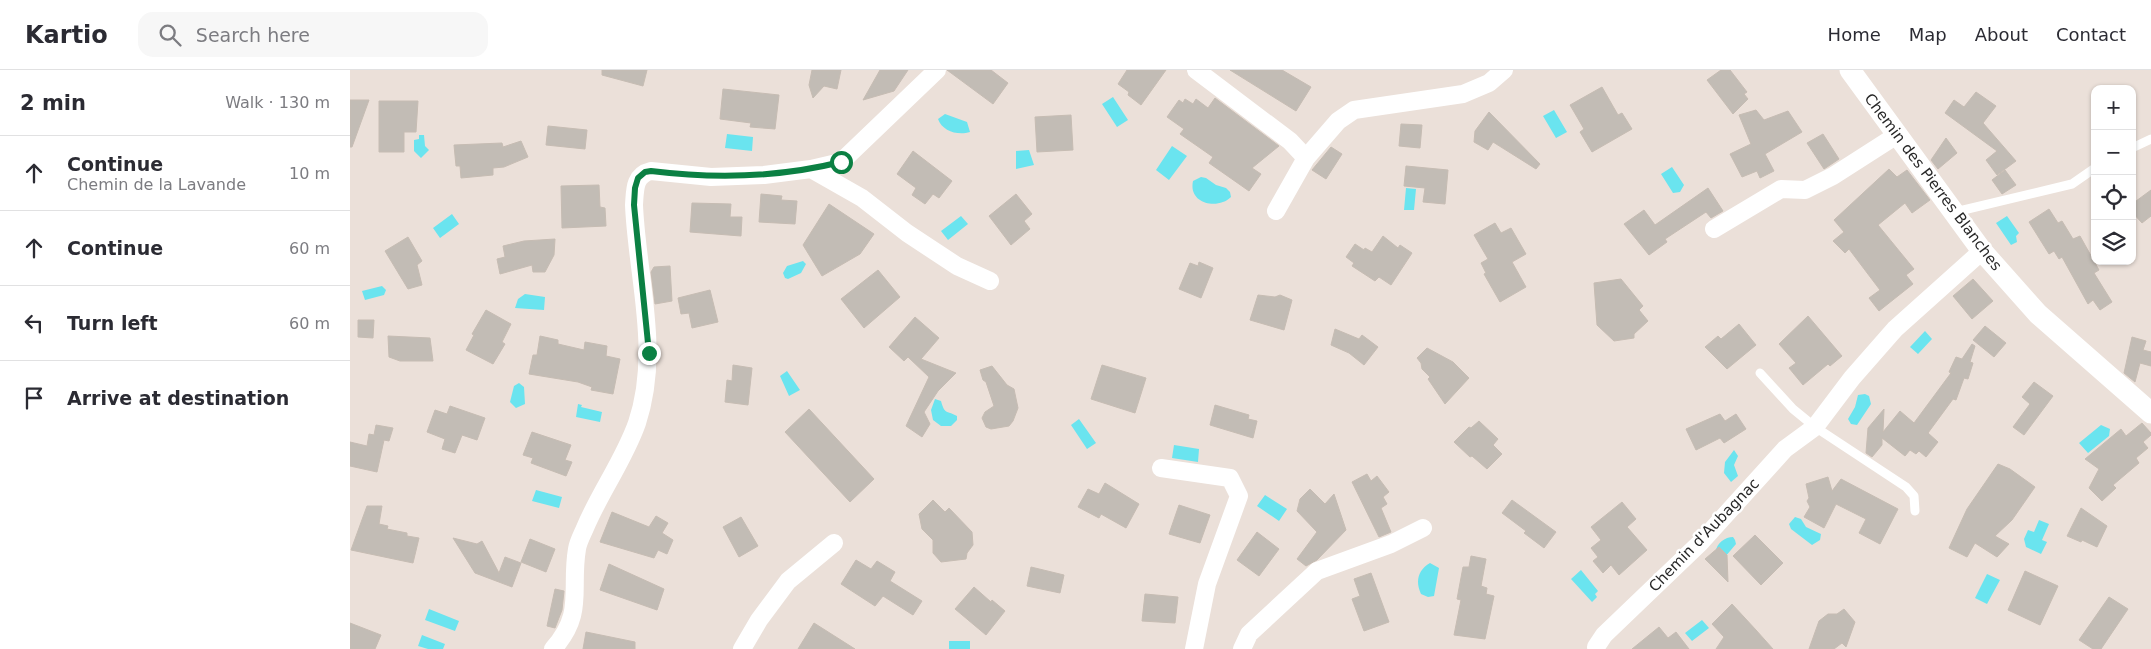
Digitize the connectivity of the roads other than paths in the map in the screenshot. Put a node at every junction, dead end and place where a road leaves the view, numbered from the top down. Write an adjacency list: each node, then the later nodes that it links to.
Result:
1 (938, 70): 9 (street)
2 (1196, 70): 8 (street)
3 (1504, 70): 8 (street)
4 (1850, 70): 5 (street, Chemin des Pierres Blanches)
5 (1897, 135): 12 (street, Chemin des Pierres Blanches); 13 (street)
6 (2151, 139): 7 (lane)
7 (2136, 146)
8 (1306, 158): 11 (street)
9 (811, 169): 15 (street); 24 (street)
10 (2091, 171): 12 (lane)
11 (1276, 211)
12 (1955, 212): 14 (street, Chemin des Pierres Blanches)
13 (1714, 229)
14 (1982, 251): 17 (street, Chemin des Pierres Blanches); 18 (street, Chemin d'Aubagnac)
15 (990, 281)
16 (1760, 373): 18 (lane)
17 (2151, 413)
18 (1815, 427): 20 (lane); 23 (street, Chemin d'Aubagnac)
19 (1161, 468): 26 (street)
20 (1915, 511)
21 (1423, 528): 27 (street)
22 (834, 543): 25 (street)
23 (1596, 647)
24 (553, 649)
25 (742, 649)
26 (1194, 649)
27 (1242, 649)

